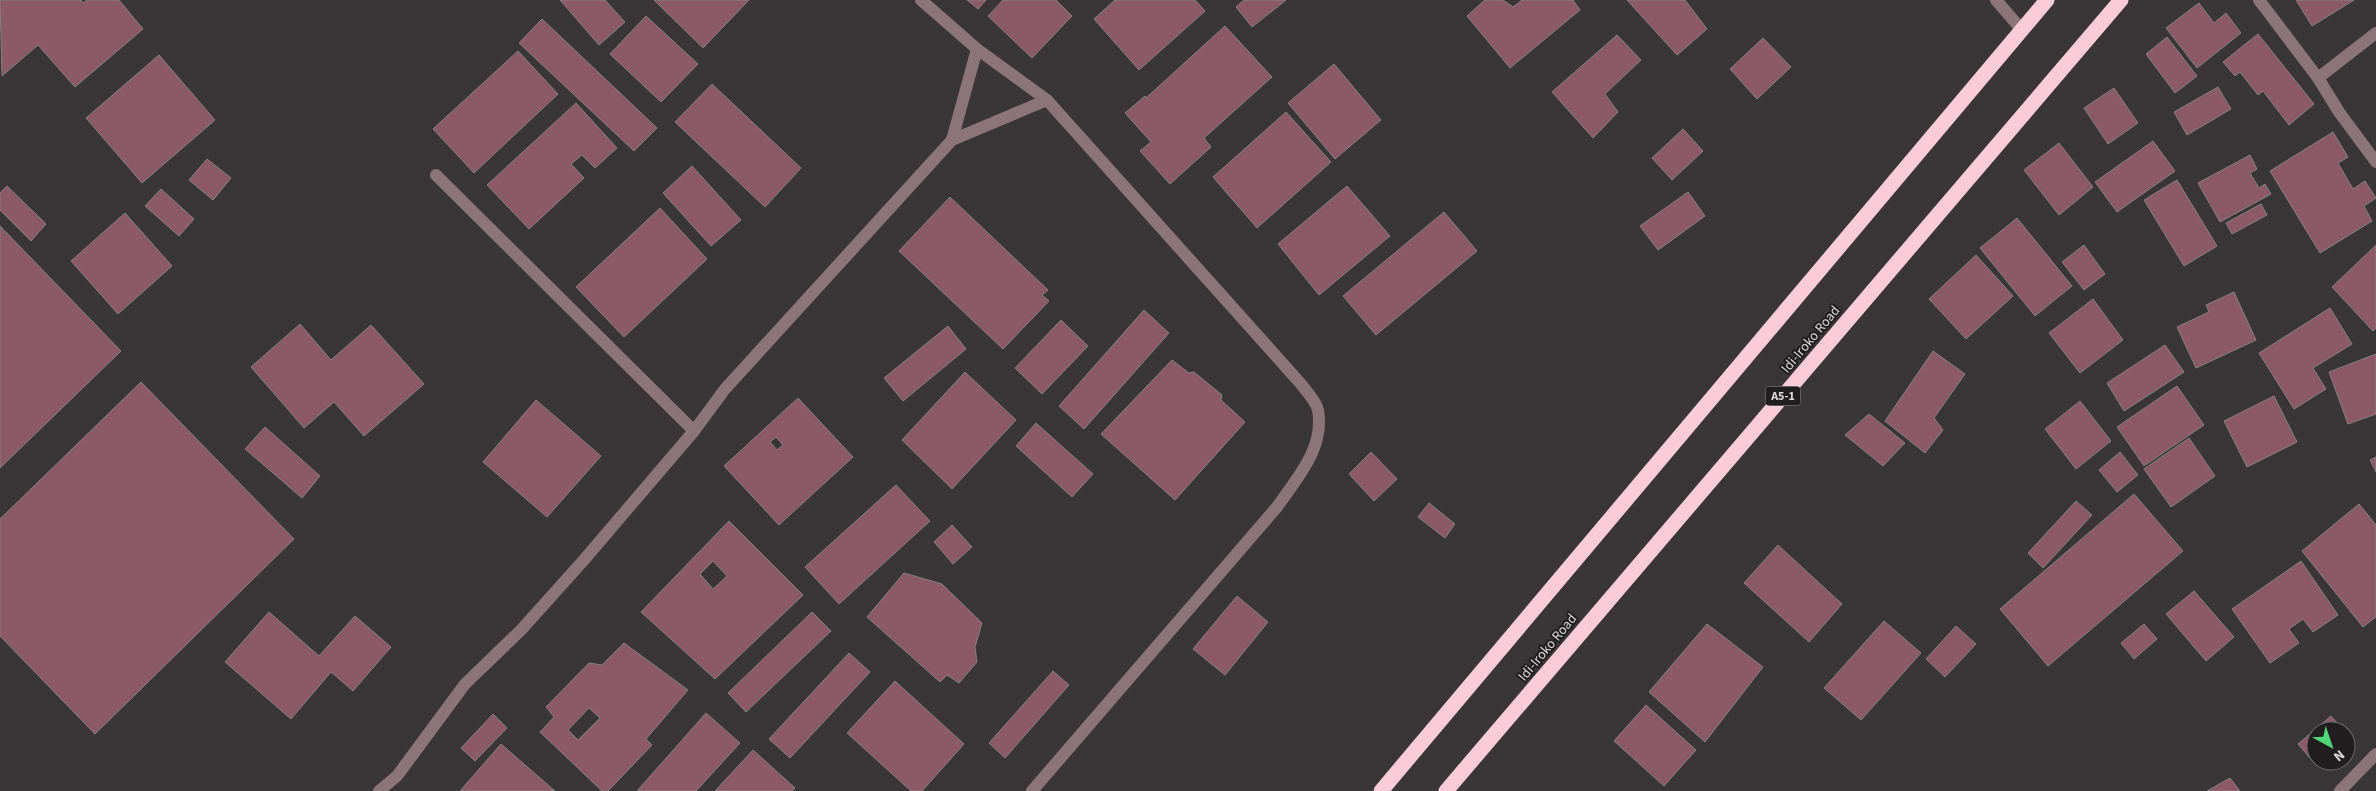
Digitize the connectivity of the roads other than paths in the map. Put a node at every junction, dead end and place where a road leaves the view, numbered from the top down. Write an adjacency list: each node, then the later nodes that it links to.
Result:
1 (921, 0): 8 (street)
2 (1996, 0): 6 (street)
3 (2047, 0): 6 (highway)
4 (2121, 0): 19 (highway, Idi-Iroko Road / A5-1)
5 (2259, 0): 9 (street)
6 (2022, 30): 18 (highway)
7 (2376, 33): 9 (street)
8 (977, 49): 10 (street); 11 (street)
9 (2318, 78): 12 (street)
10 (1047, 100): 11 (street); 17 (street)
11 (952, 140): 14 (street)
12 (2376, 162)
13 (436, 175): 14 (street)
14 (694, 431): 16 (street)
15 (2376, 754): 20 (street)
16 (379, 791)
17 (1032, 791)
18 (1381, 791)
19 (1446, 791)
20 (2340, 791)

